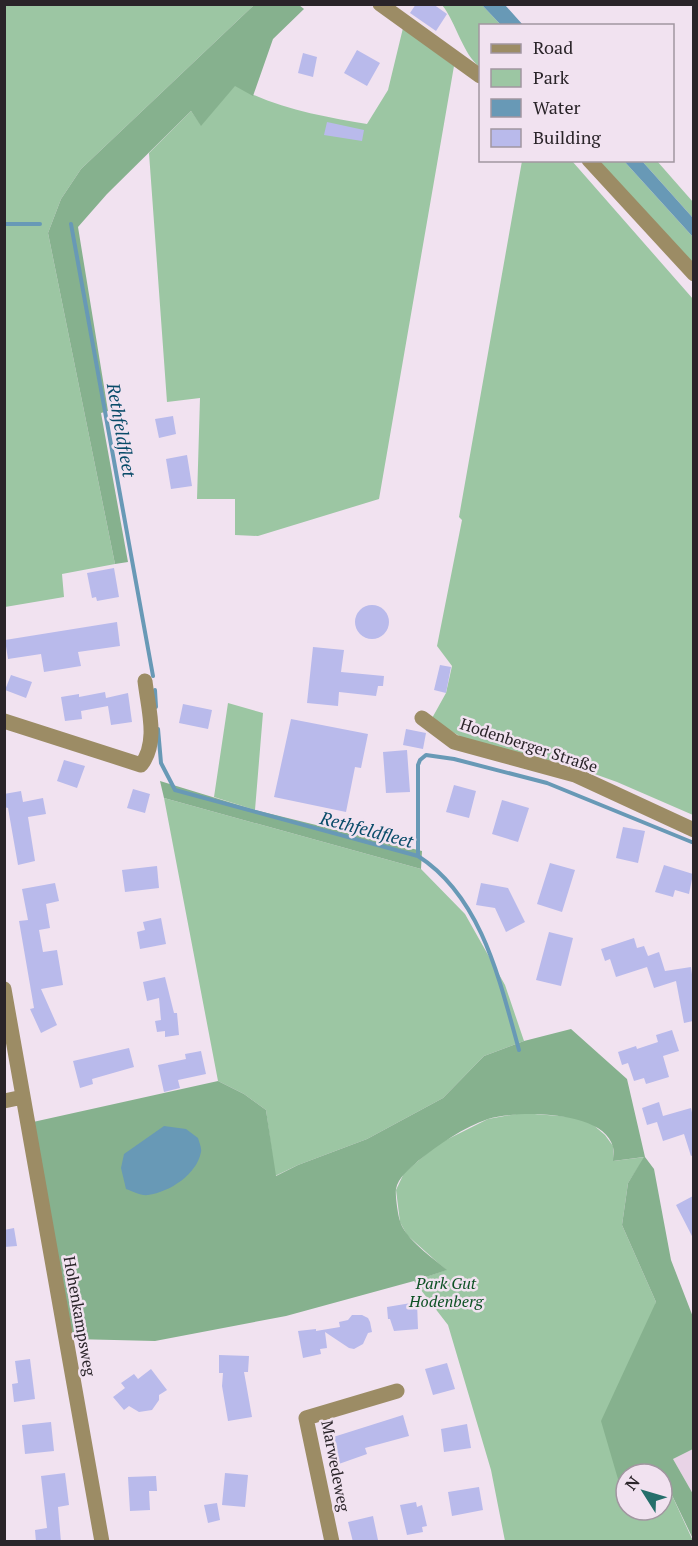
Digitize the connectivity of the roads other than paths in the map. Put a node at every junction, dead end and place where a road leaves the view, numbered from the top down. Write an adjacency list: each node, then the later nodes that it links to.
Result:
1 (380, 4): 2 (street)
2 (479, 75)
3 (591, 162): 4 (street)
4 (693, 273)
5 (145, 681): 7 (street)
6 (422, 718): 8 (street, Hodenberger Straße)
7 (4, 721)
8 (693, 830)
9 (4, 989): 10 (street, Hohenkampsweg)
10 (23, 1097): 11 (street); 13 (street, Hohenkampsweg)
11 (4, 1101)
12 (397, 1391): 14 (street, Marwedeweg)
13 (102, 1542)
14 (332, 1542)

